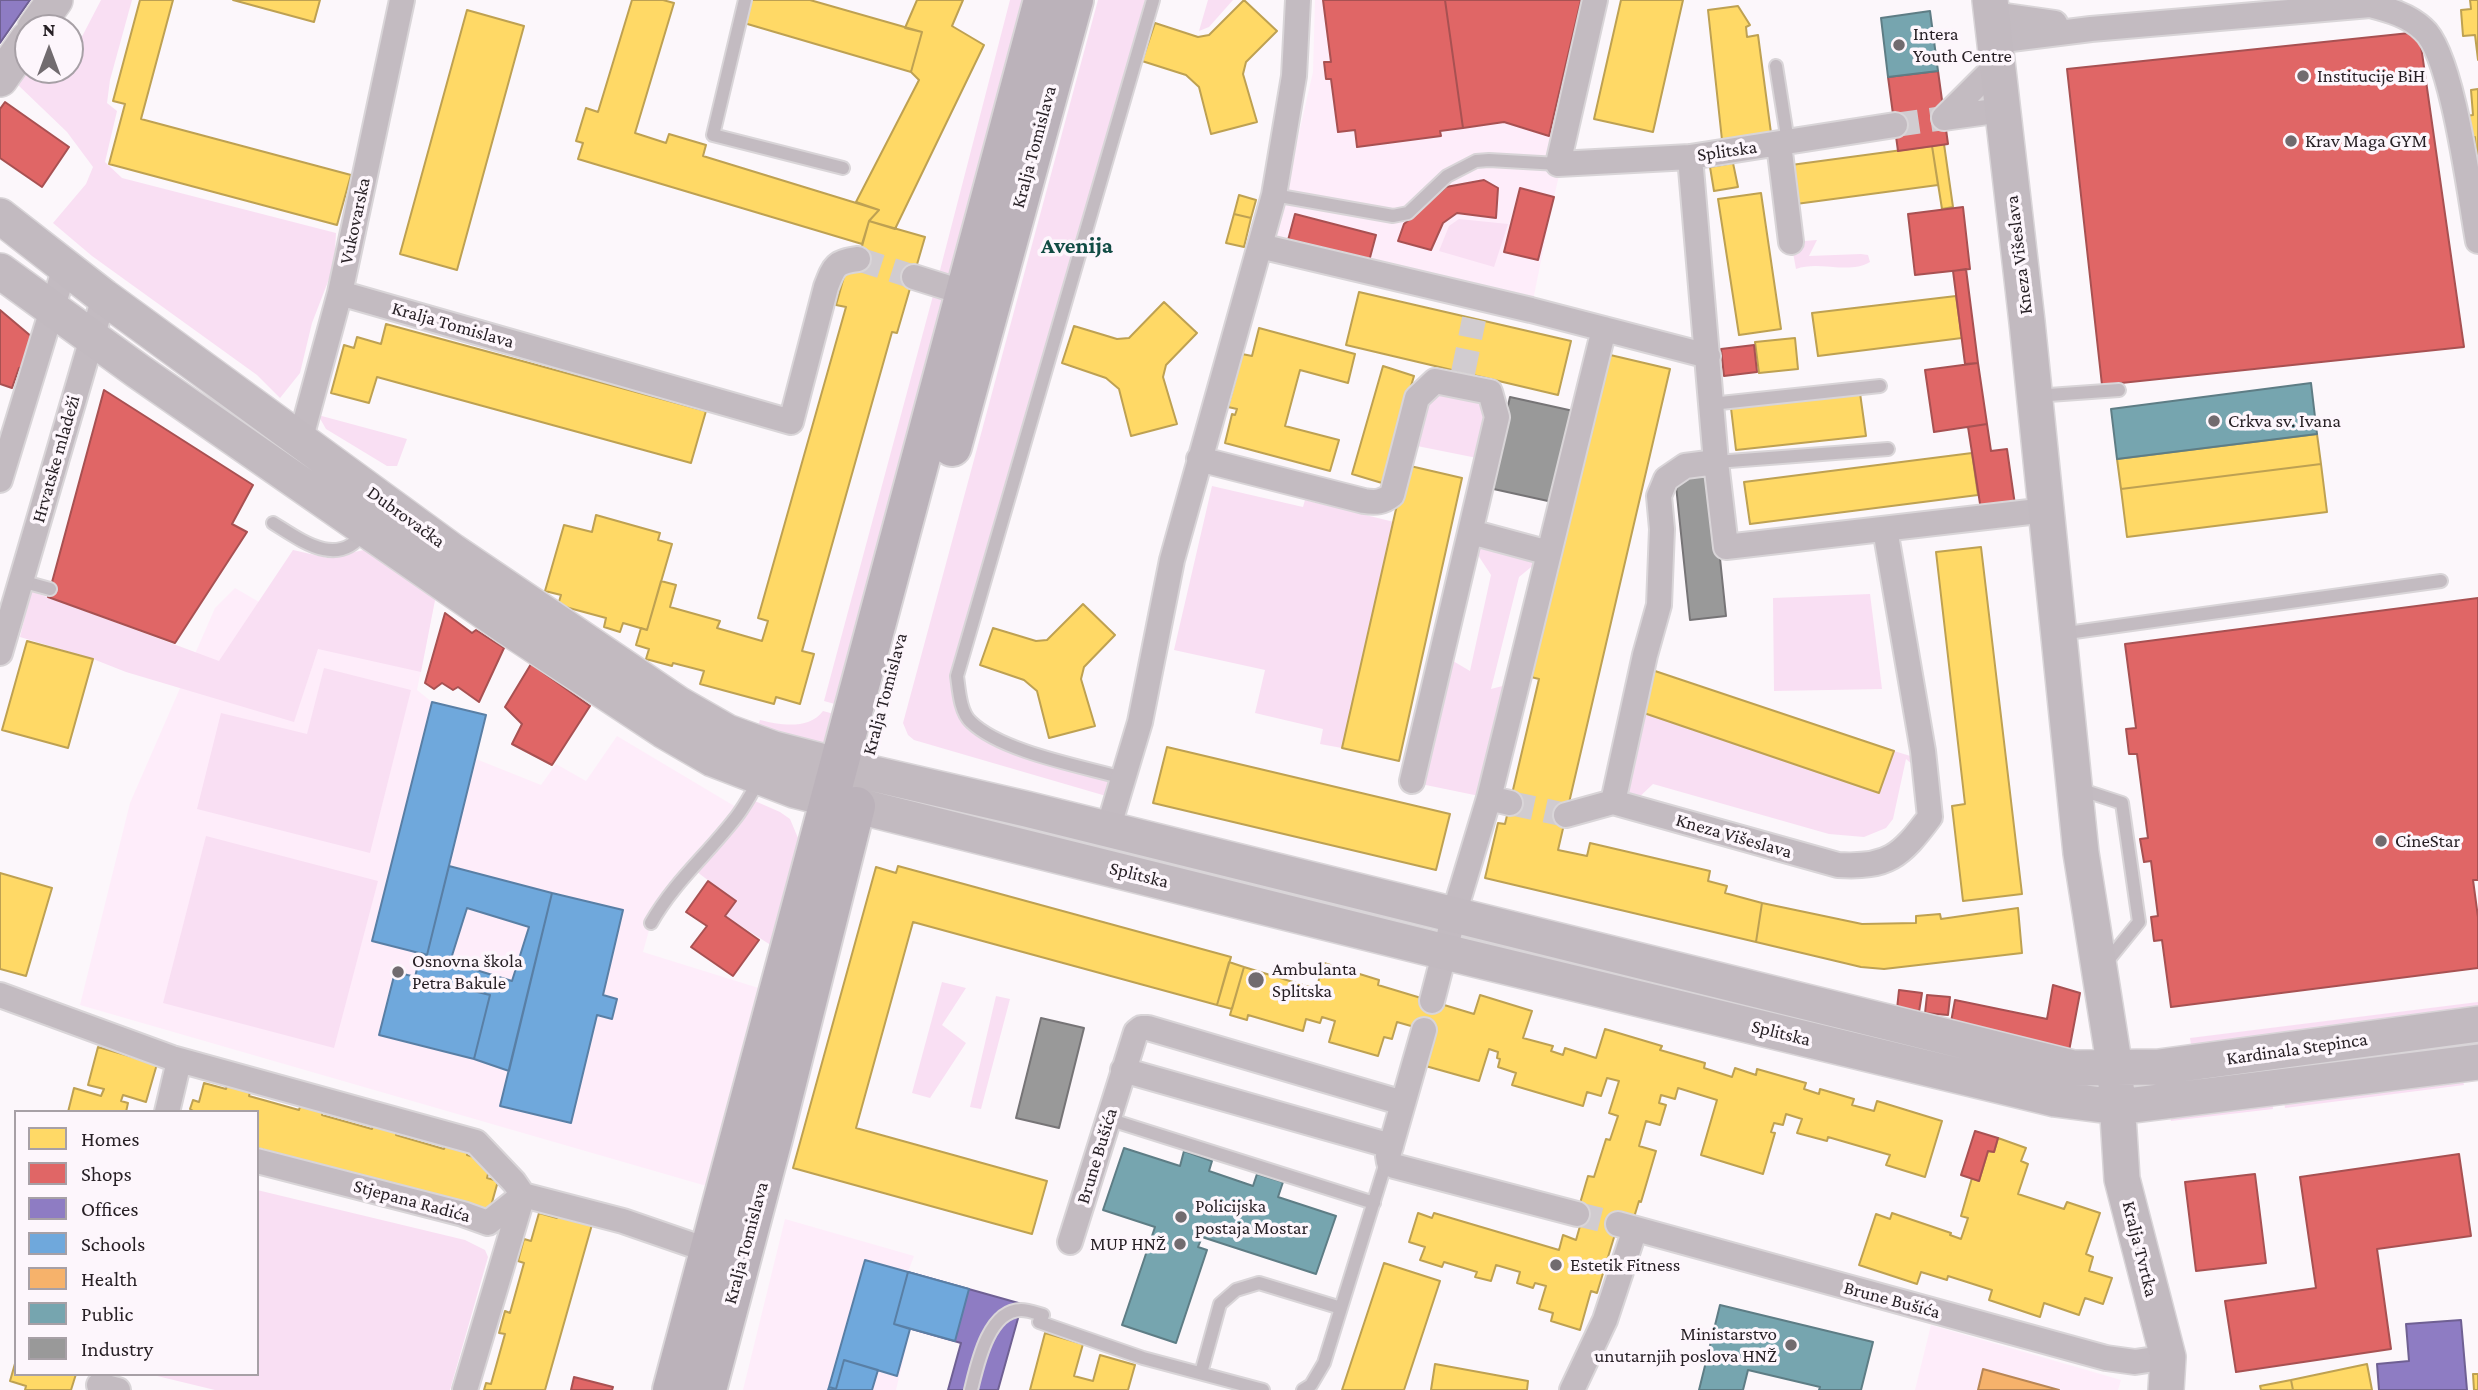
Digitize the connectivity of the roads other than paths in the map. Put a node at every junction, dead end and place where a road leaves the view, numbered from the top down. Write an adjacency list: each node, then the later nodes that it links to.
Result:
1 (402, 0): 27 (street, Vukovarska)
2 (745, 0): 17 (lane)
3 (1042, 0): 28 (main road, Kralja Tomislava)
4 (1074, 0): 59 (main road, Kralja Tomislava)
5 (1153, 0): 57 (lane)
6 (1298, 0): 18 (street, Splitska)
7 (1595, 0): 16 (street)
8 (1994, 30): 12 (street, Kneza Višeslava); 12 (street); 20 (street)
9 (14, 59): 11 (street)
10 (1776, 66): 14 (lane)
11 (0, 79)
12 (2001, 110): 36 (street, Kneza Višeslava)
13 (1895, 125): 14 (street, Splitska)
14 (1784, 143): 15 (street, Splitska); 21 (street)
15 (1690, 157): 16 (street, Splitska); 33 (street)
16 (1558, 164): 18 (lane, Splitska)
17 (843, 168)
18 (1274, 195): 22 (street, Splitska)
19 (0, 216): 24 (street, Dubrovačka)
20 (2478, 241)
21 (1791, 242)
22 (1260, 246): 31 (street); 40 (street, Splitska)
23 (858, 259): 27 (street, Kralja Tomislava)
24 (65, 267): 29 (street, Dubrovačka); 30 (street)
25 (0, 271): 30 (street, Dubrovačka)
26 (914, 276): 28 (street)
27 (340, 293): 38 (street, Vukovarska)
28 (965, 293): 59 (main road, Kralja Tomislava)
29 (104, 297): 32 (street, Hrvatske mladeži); 38 (street, Dubrovačka)
30 (53, 310): 32 (street, Dubrovačka); 42 (street)
31 (1604, 329): 33 (street); 48 (street)
32 (90, 337): 45 (street, Dubrovačka); 49 (street, Hrvatske mladeži)
33 (1708, 356): 37 (street)
34 (1880, 386): 37 (lane)
35 (2119, 390): 36 (lane)
36 (2035, 396): 43 (street, Kneza Višeslava)
37 (1711, 404): 41 (street)
38 (300, 441): 59 (street, Dubrovačka)
39 (1888, 449): 41 (lane)
40 (1199, 459): 47 (street); 57 (street, Splitska)
41 (1716, 463): 46 (street); 61 (street)
42 (0, 480)
43 (2047, 510): 46 (street); 54 (street, Kneza Višeslava)
44 (274, 523): 45 (lane)
45 (366, 529): 56 (street, Dubrovačka)
46 (1885, 529): 61 (street, Kneza Višeslava)
47 (1471, 531): 48 (street); 58 (street)
48 (1549, 553): 67 (street)
49 (21, 581): 51 (lane); 52 (street, Hrvatske mladeži)
50 (2441, 581): 54 (lane)
51 (50, 589)
52 (5, 619): 55 (street, Hrvatske mladeži)
53 (2173, 626): 54 (lane)
54 (2060, 638): 60 (street, Kneza Višeslava)
55 (0, 653)
56 (760, 778): 59 (street, Dubrovačka); 68 (lane)
57 (1123, 778): 63 (street, Splitska)
58 (1412, 781)
59 (848, 785): 63 (street, Splitska); 66 (street, Splitska); 90 (main road, Kralja Tomislava); 96 (main road, Kralja Tomislava)
60 (2075, 788): 71 (street, Kneza Višeslava); 71 (lane)
61 (1613, 802): 62 (street)
62 (1566, 815)
63 (1108, 829): 64 (street, Splitska)
64 (1243, 863): 65 (street, Splitska); 66 (street)
65 (1360, 893): 67 (street, Splitska); 69 (street)
66 (1234, 898): 69 (street, Splitska)
67 (1455, 916): 70 (street); 78 (street, Splitska)
68 (651, 923)
69 (1351, 928): 70 (street, Splitska)
70 (1446, 953): 73 (street); 81 (street, Splitska)
71 (2099, 971): 78 (street, Kneza Višeslava)
72 (0, 995): 76 (street)
73 (1432, 1001)
74 (2478, 1024): 78 (street, Kardinala Stepinca)
75 (1424, 1030): 80 (street)
76 (179, 1061): 82 (street); 86 (street)
77 (2476, 1066): 81 (street, Kardinala Stepinca)
78 (2115, 1069): 81 (street, Kralja Tvrtka)
79 (1123, 1070): 80 (street, Brune Bušića); 83 (street, Brune Bušića); 84 (street)
80 (1403, 1103): 84 (street)
81 (2118, 1107): 92 (street, Kralja Tvrtka)
82 (167, 1110)
83 (1108, 1119): 87 (lane); 89 (street, Brune Bušića)
84 (1390, 1151): 87 (lane); 88 (street)
85 (259, 1162): 86 (street, Stjepana Radića)
86 (523, 1195): 90 (street); 94 (street)
87 (1374, 1203): 91 (lane)
88 (1577, 1214)
89 (1070, 1242)
90 (710, 1251): 95 (main road, Kralja Tomislava)
91 (1341, 1308): 93 (lane); 99 (lane)
92 (2170, 1362): 100 (street, Brune Bušića); 101 (street, Kralja Tvrtka)
93 (1201, 1373): 97 (lane); 98 (lane)
94 (465, 1390)
95 (673, 1390)
96 (707, 1390)
97 (971, 1390)
98 (1263, 1390)
99 (1303, 1390)
100 (1572, 1390)
101 (2181, 1390)

